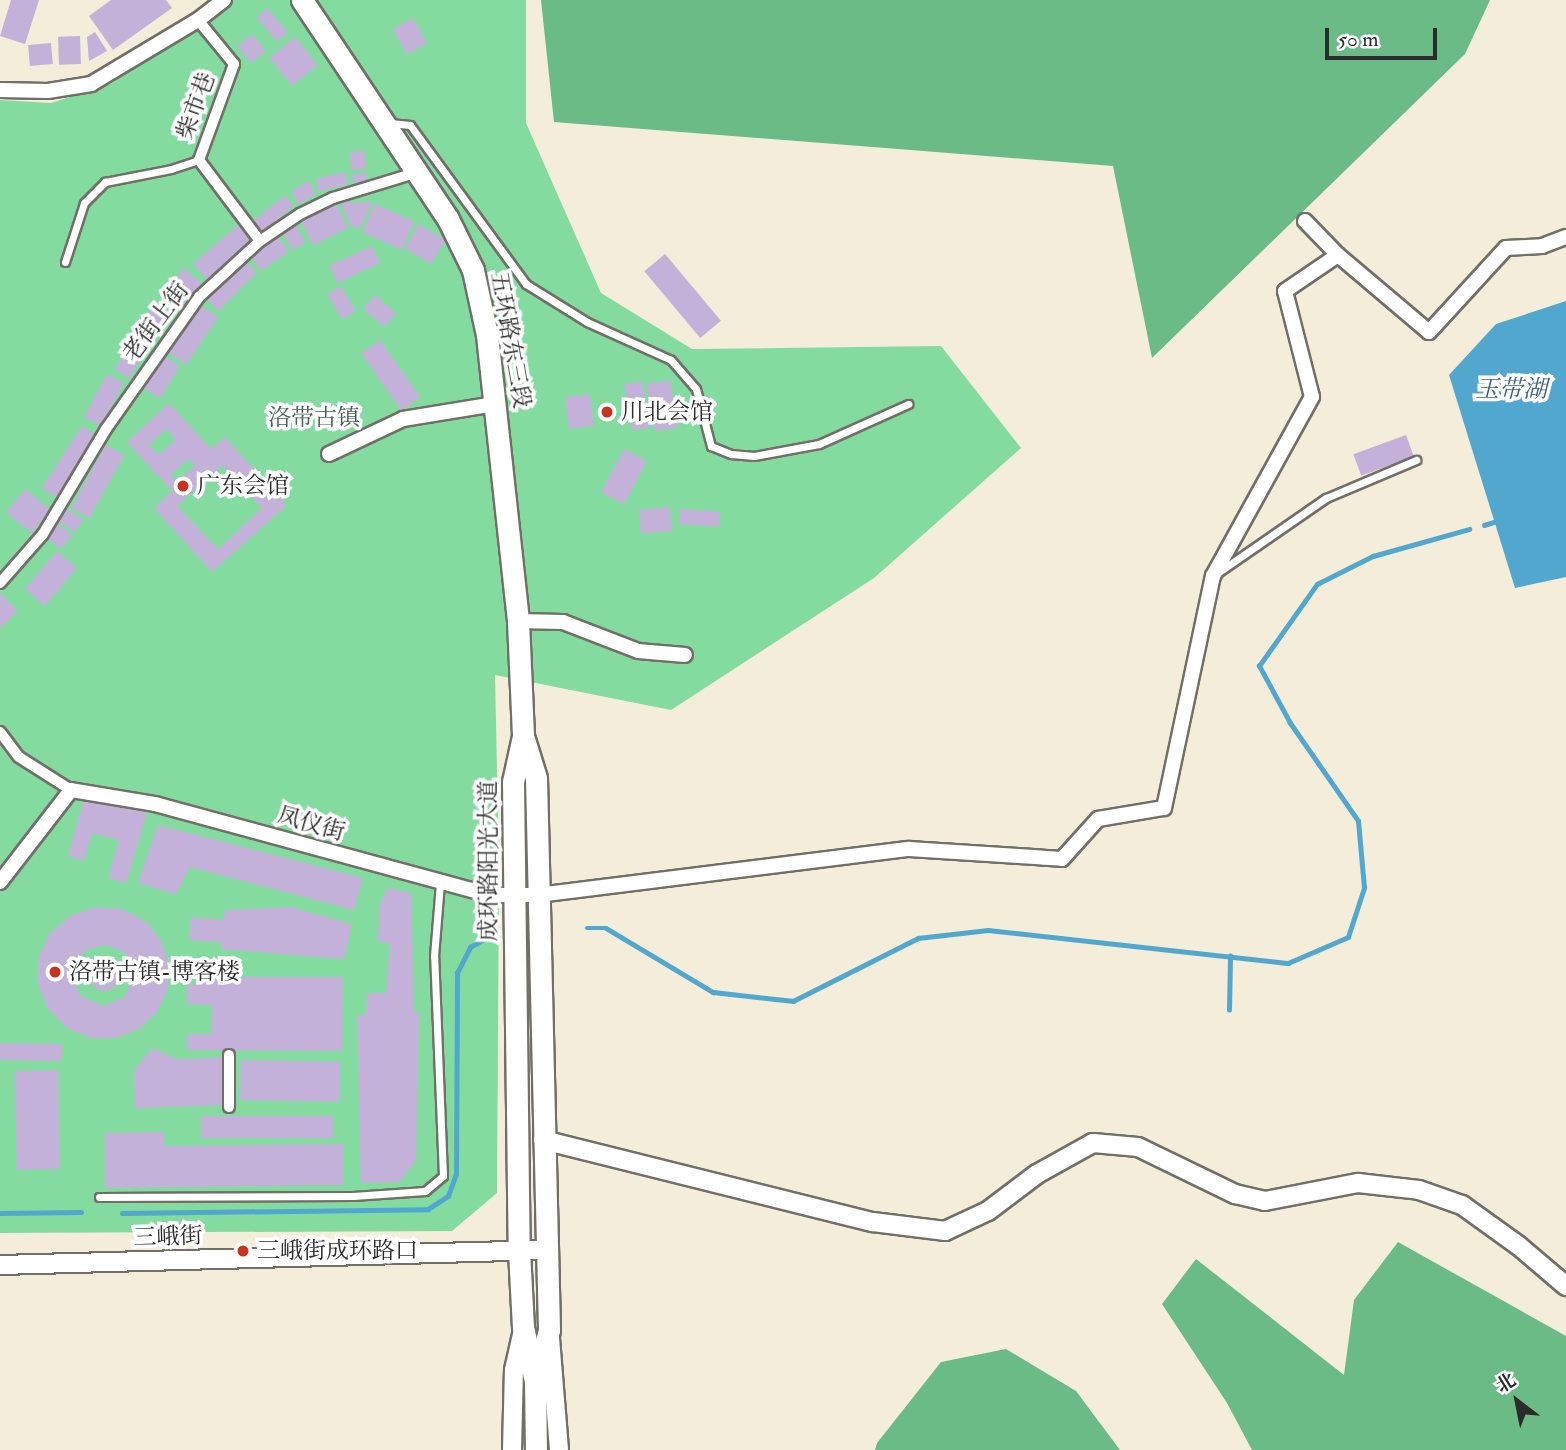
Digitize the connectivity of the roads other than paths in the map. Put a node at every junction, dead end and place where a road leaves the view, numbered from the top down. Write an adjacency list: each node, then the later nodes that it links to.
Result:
1 (224, 0): 3 (street)
2 (302, 0): 5 (main road, 五环路东三段)
3 (198, 20): 4 (street); 6 (street, 柴市巷)
4 (0, 90)
5 (386, 122): 7 (main road, 五环路东三段); 14 (lane)
6 (199, 160): 10 (street, 柴市巷); 12 (lane)
7 (420, 172): 10 (street, 老街上街); 13 (main road, 五环路东三段)
8 (1305, 221): 11 (street)
9 (1566, 237): 11 (street)
10 (260, 241): 18 (street, 老街上街)
11 (1338, 256): 17 (street)
12 (65, 262)
13 (495, 404): 15 (street); 19 (main road, 五环路东三段)
14 (908, 404)
15 (329, 454)
16 (1416, 460): 17 (lane)
17 (1213, 576): 26 (street, 凤仪街)
18 (0, 583)
19 (518, 621): 20 (street); 22 (main road, 五环路东三段)
20 (685, 655)
21 (0, 732): 23 (street)
22 (523, 736): 26 (main road, 成环路阳光大道); 27 (main road, 成环路阳光大道)
23 (71, 790): 24 (street); 25 (street, 凤仪街)
24 (0, 882)
25 (440, 883): 27 (street, 凤仪街); 31 (lane)
26 (538, 895): 27 (street, 凤仪街); 30 (main road, 成环路阳光大道)
27 (514, 897): 33 (main road, 成环路阳光大道)
28 (229, 1055): 29 (street)
29 (229, 1107)
30 (543, 1140): 32 (main road, 成环路阳光大道); 35 (street)
31 (99, 1197)
32 (547, 1250): 33 (street, 三峨街); 37 (main road, 成环路阳光大道)
33 (519, 1251): 34 (street, 三峨街); 36 (main road, 成环路阳光大道)
34 (0, 1265)
35 (1566, 1286)
36 (523, 1327): 38 (main road, 成环路阳光大道); 39 (street)
37 (549, 1330): 38 (main road, 成环路阳光大道); 41 (street)
38 (535, 1381): 40 (main road, 成环路阳光大道)
39 (512, 1450)
40 (536, 1450)
41 (559, 1450)

